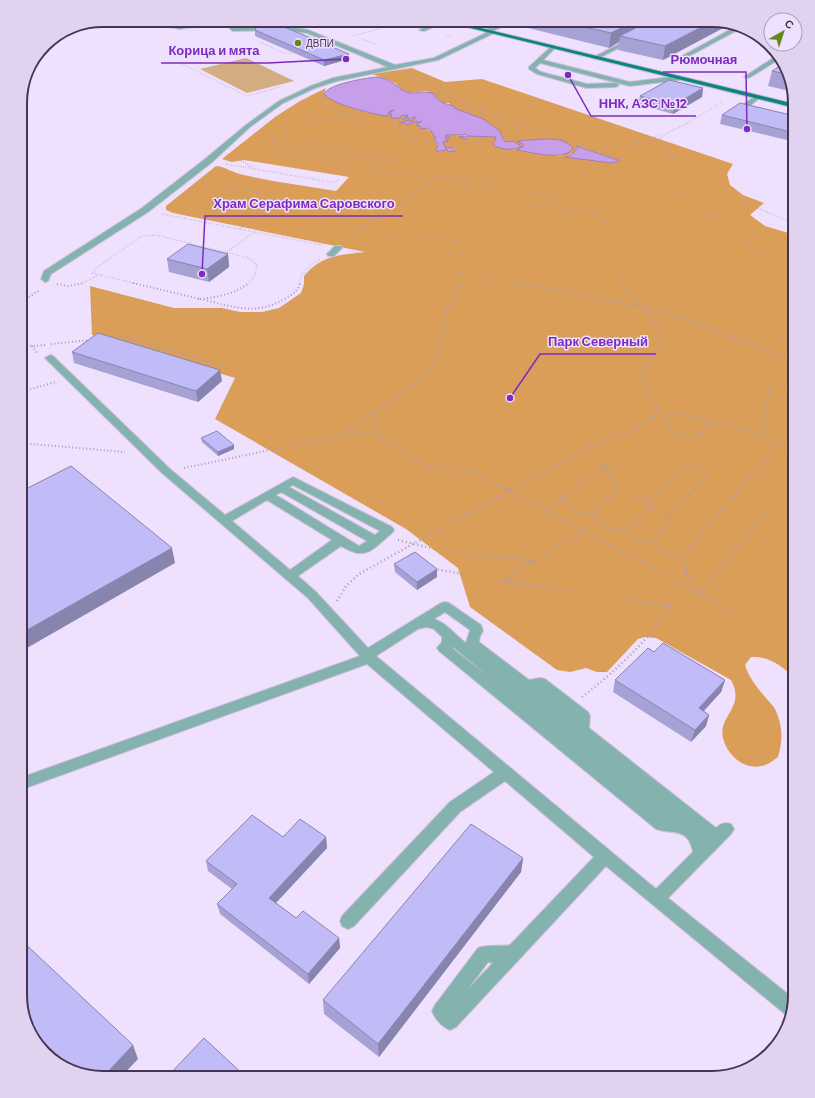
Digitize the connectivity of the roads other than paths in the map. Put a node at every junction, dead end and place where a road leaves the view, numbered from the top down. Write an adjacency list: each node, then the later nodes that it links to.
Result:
1 (429, 27): 5 (street)
2 (469, 27): 7 (main road)
3 (500, 27): 7 (street)
4 (233, 28): 14 (street)
5 (422, 30)
6 (733, 30): 11 (street)
7 (490, 32): 9 (main road); 14 (street)
8 (638, 37): 10 (street)
9 (552, 47): 10 (main road); 13 (street)
10 (595, 58): 16 (main road)
11 (678, 60)
12 (774, 60): 15 (street)
13 (539, 62): 17 (street); 17 (street)
14 (395, 68): 21 (street)
15 (747, 77)
16 (679, 78): 17 (street); 18 (main road)
17 (630, 84)
18 (758, 97): 19 (main road); 20 (street)
19 (788, 104)
20 (760, 112)
21 (45, 279)
22 (50, 358): 25 (street)
23 (281, 487): 24 (street); 27 (street); 27 (street)
24 (267, 495): 25 (street); 26 (street)
25 (224, 521): 28 (street)
26 (341, 540): 27 (street); 28 (street)
27 (376, 540)
28 (290, 576): 30 (street)
29 (416, 625): 30 (street); 31 (street); 35 (street)
30 (368, 657): 33 (street); 34 (street)
31 (527, 686): 32 (street); 32 (street)
32 (582, 730): 35 (street)
33 (504, 773): 36 (street); 38 (street)
34 (27, 781)
35 (713, 841): 37 (street)
36 (605, 856): 37 (street); 39 (street)
37 (656, 899): 40 (street)
38 (348, 921)
39 (515, 952)
40 (787, 1005)

